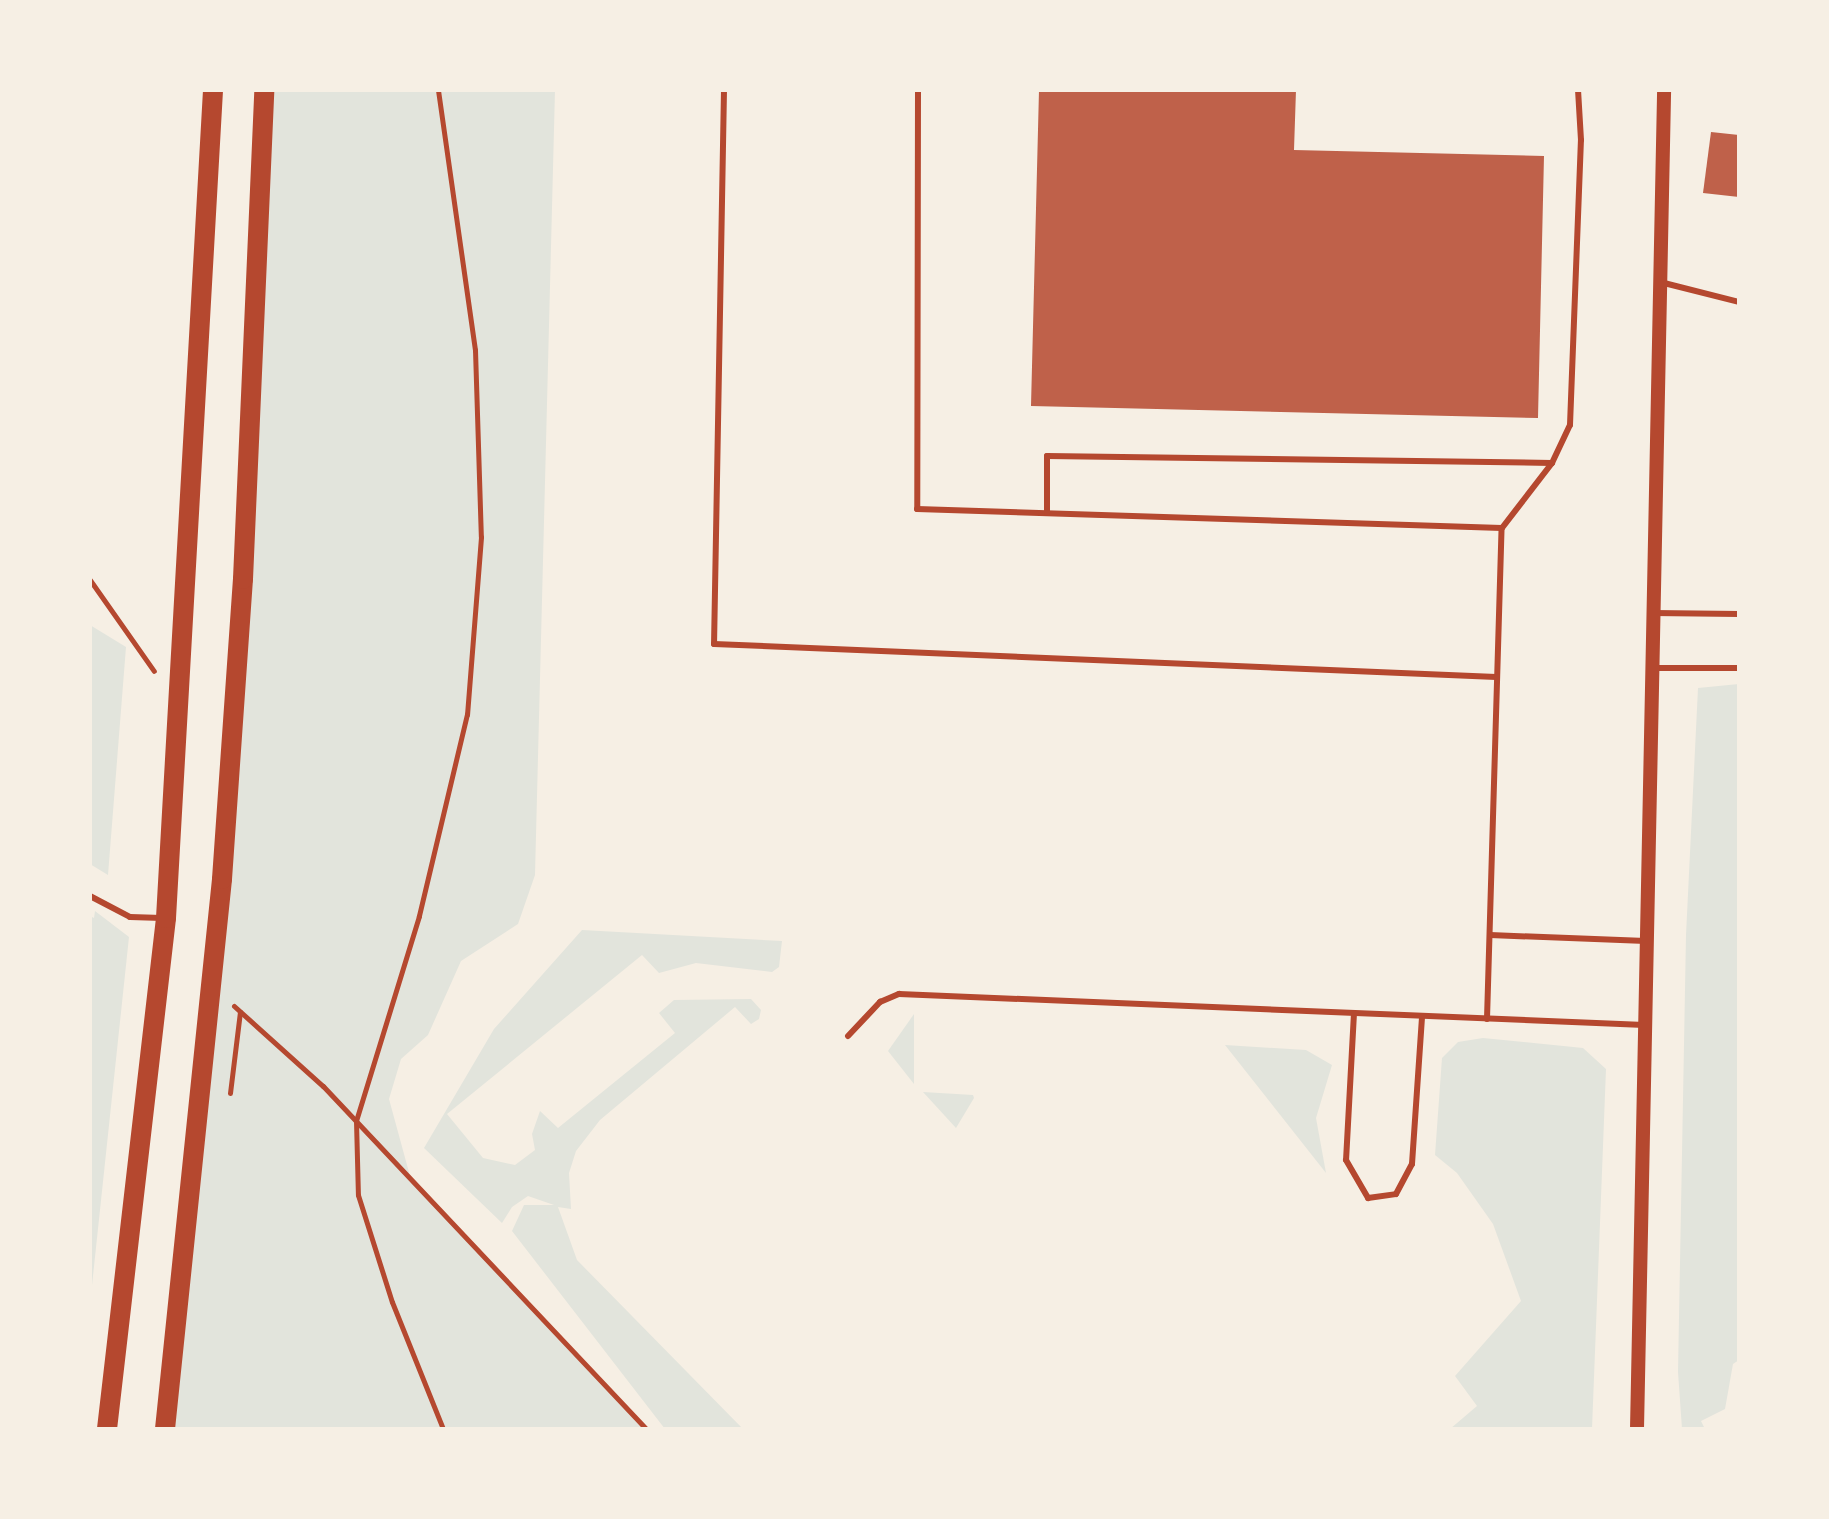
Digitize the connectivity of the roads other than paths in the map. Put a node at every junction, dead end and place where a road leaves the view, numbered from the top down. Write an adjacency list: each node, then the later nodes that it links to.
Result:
1 (213, 90): 18 (main road)
2 (264, 90): 27 (main road)
3 (724, 90): 16 (lane)
4 (918, 90): 10 (lane)
5 (1578, 90): 9 (lane)
6 (1664, 90): 7 (street)
7 (1664, 283): 8 (lane); 12 (street)
8 (1739, 302)
9 (1552, 463): 10 (lane); 11 (lane)
10 (1047, 513): 11 (lane)
11 (1502, 528): 16 (lane)
12 (1653, 613): 13 (lane); 14 (street)
13 (1739, 614)
14 (1653, 668): 15 (lane); 20 (street)
15 (1739, 668)
16 (1496, 677): 19 (lane)
17 (90, 896): 18 (lane)
18 (166, 918): 26 (main road)
19 (1490, 935): 20 (lane); 23 (lane)
20 (1646, 941): 24 (street)
21 (1354, 1013): 22 (lane); 22 (lane); 25 (lane)
22 (1422, 1016): 23 (lane)
23 (1487, 1019): 24 (lane)
24 (1644, 1025): 28 (street)
25 (848, 1036)
26 (107, 1429)
27 (165, 1429)
28 (1637, 1429)

